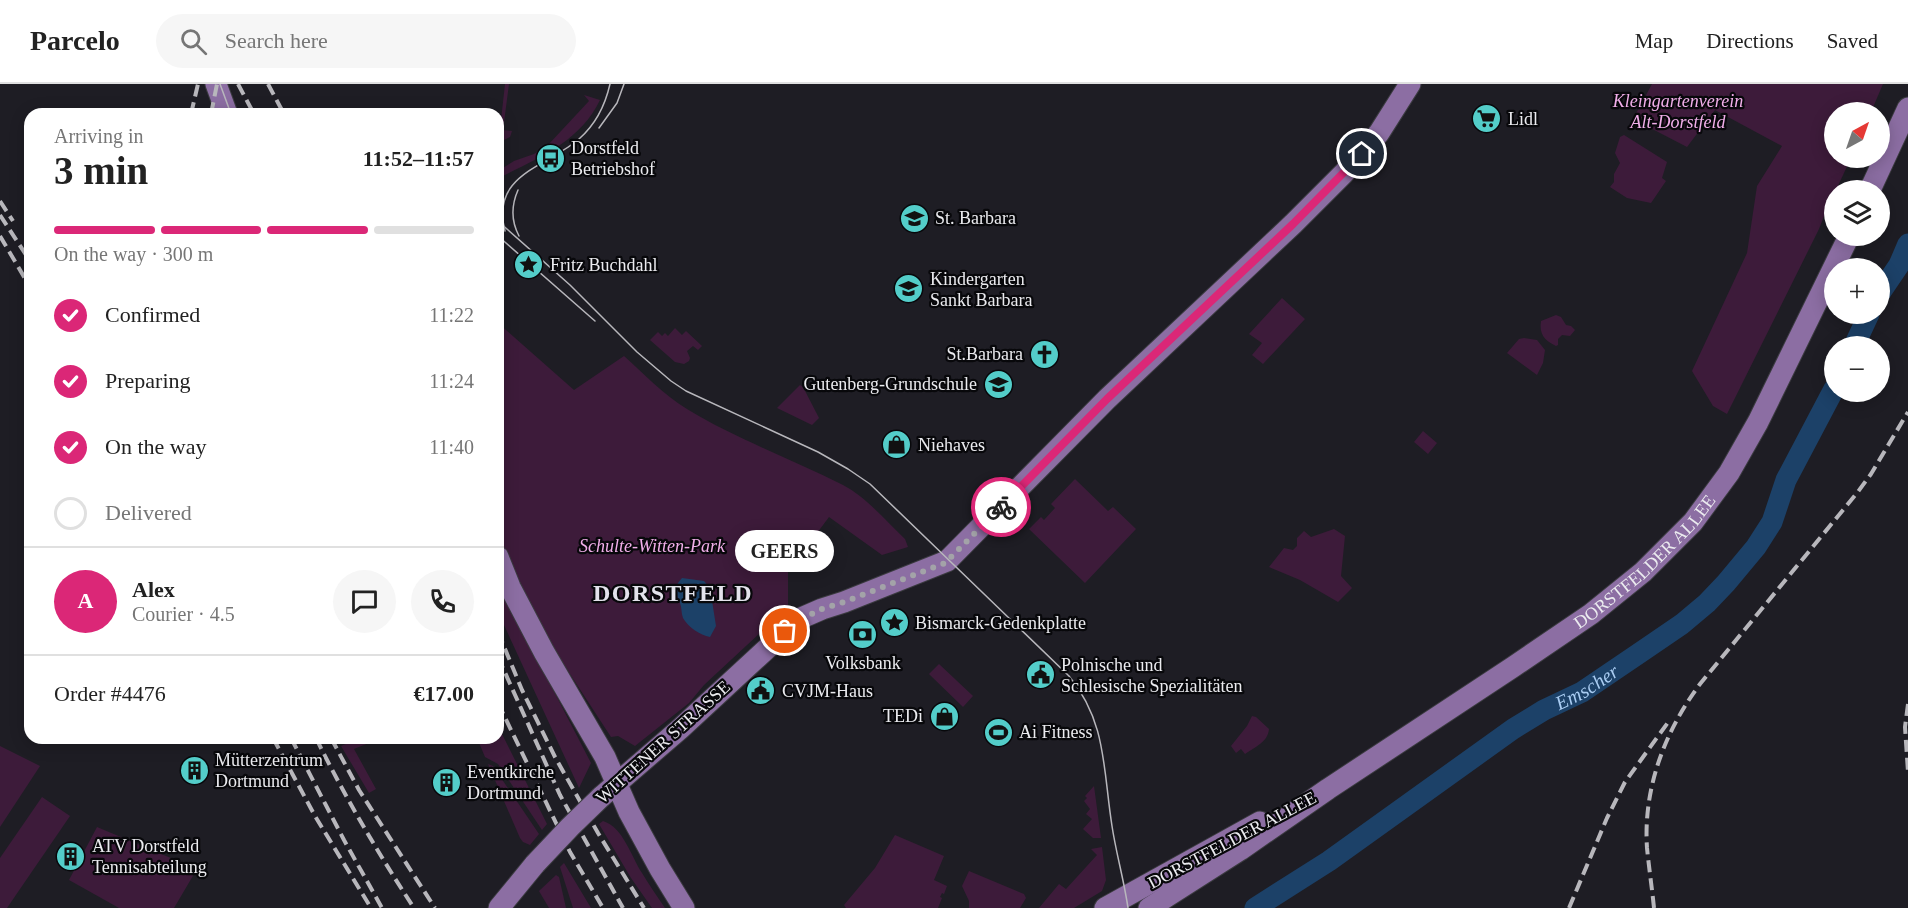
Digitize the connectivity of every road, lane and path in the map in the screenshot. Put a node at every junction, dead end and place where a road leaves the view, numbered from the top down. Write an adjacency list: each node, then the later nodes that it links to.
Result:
1 (216, 84): 4 (main road)
2 (1410, 84): 10 (main road, WITTENER STRASSE)
3 (1908, 90): 6 (main road)
4 (225, 108)
5 (1908, 108): 7 (main road)
6 (1875, 180)
7 (1875, 180)
8 (1844, 246): 11 (main road, DORSTFELDER ALLEE)
9 (504, 572): 10 (main road)
10 (617, 784): 13 (main road, WITTENER STRASSE, bridge); 14 (main road)
11 (1328, 789): 12 (main road, DORSTFELDER ALLEE); 15 (main road, DORSTFELDER ALLEE)
12 (1117, 905)
13 (499, 908)
14 (684, 908)
15 (1149, 908)

